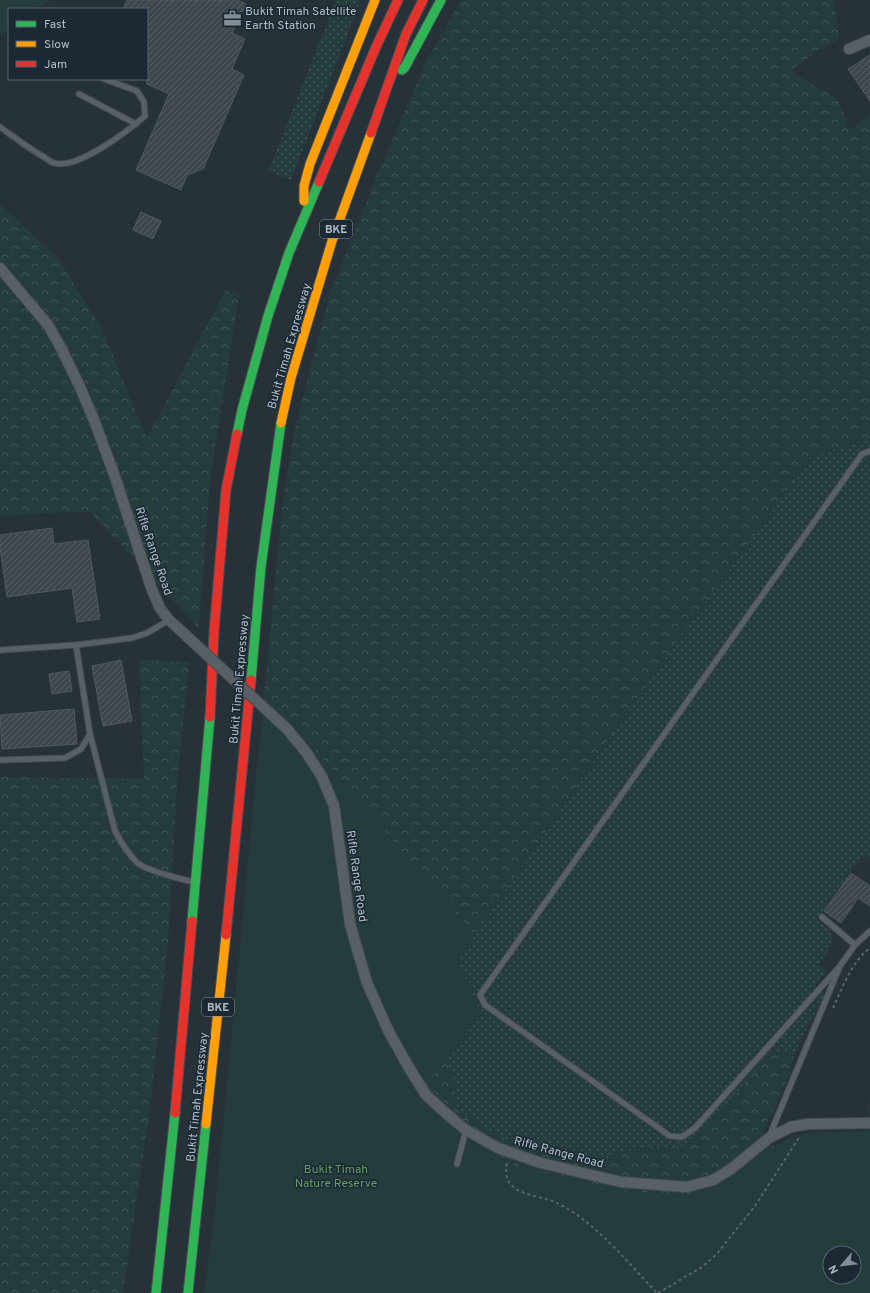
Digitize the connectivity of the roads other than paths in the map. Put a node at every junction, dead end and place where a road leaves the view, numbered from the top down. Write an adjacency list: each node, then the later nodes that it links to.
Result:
1 (375, 0): 12 (highway)
2 (398, 0): 12 (highway, BKE)
3 (423, 0): 8 (highway, Bukit Timah Expressway)
4 (442, 0): 8 (highway)
5 (870, 40): 6 (street)
6 (849, 49)
7 (107, 80): 10 (lane)
8 (389, 83): 30 (highway, Bukit Timah Expressway / BKE)
9 (79, 94): 10 (lane)
10 (136, 124): 11 (lane)
11 (0, 127)
12 (303, 217): 20 (highway, Bukit Timah Expressway / BKE)
13 (0, 268): 15 (street, Rifle Range Road)
14 (870, 451): 24 (lane)
15 (169, 620): 16 (lane); 26 (street, Rifle Range Road, bridge)
16 (76, 645): 17 (lane); 18 (lane)
17 (0, 650)
18 (90, 734): 19 (lane); 20 (lane)
19 (0, 760)
20 (196, 882): 29 (highway, Bukit Timah Expressway / BKE)
21 (822, 917): 23 (lane)
22 (870, 932): 23 (lane)
23 (855, 945): 24 (lane)
24 (840, 966): 27 (lane)
25 (870, 1123): 27 (street, Rifle Range Road)
26 (466, 1130): 27 (street, Rifle Range Road); 28 (lane)
27 (769, 1138)
28 (457, 1164)
29 (156, 1293)
30 (188, 1293)

